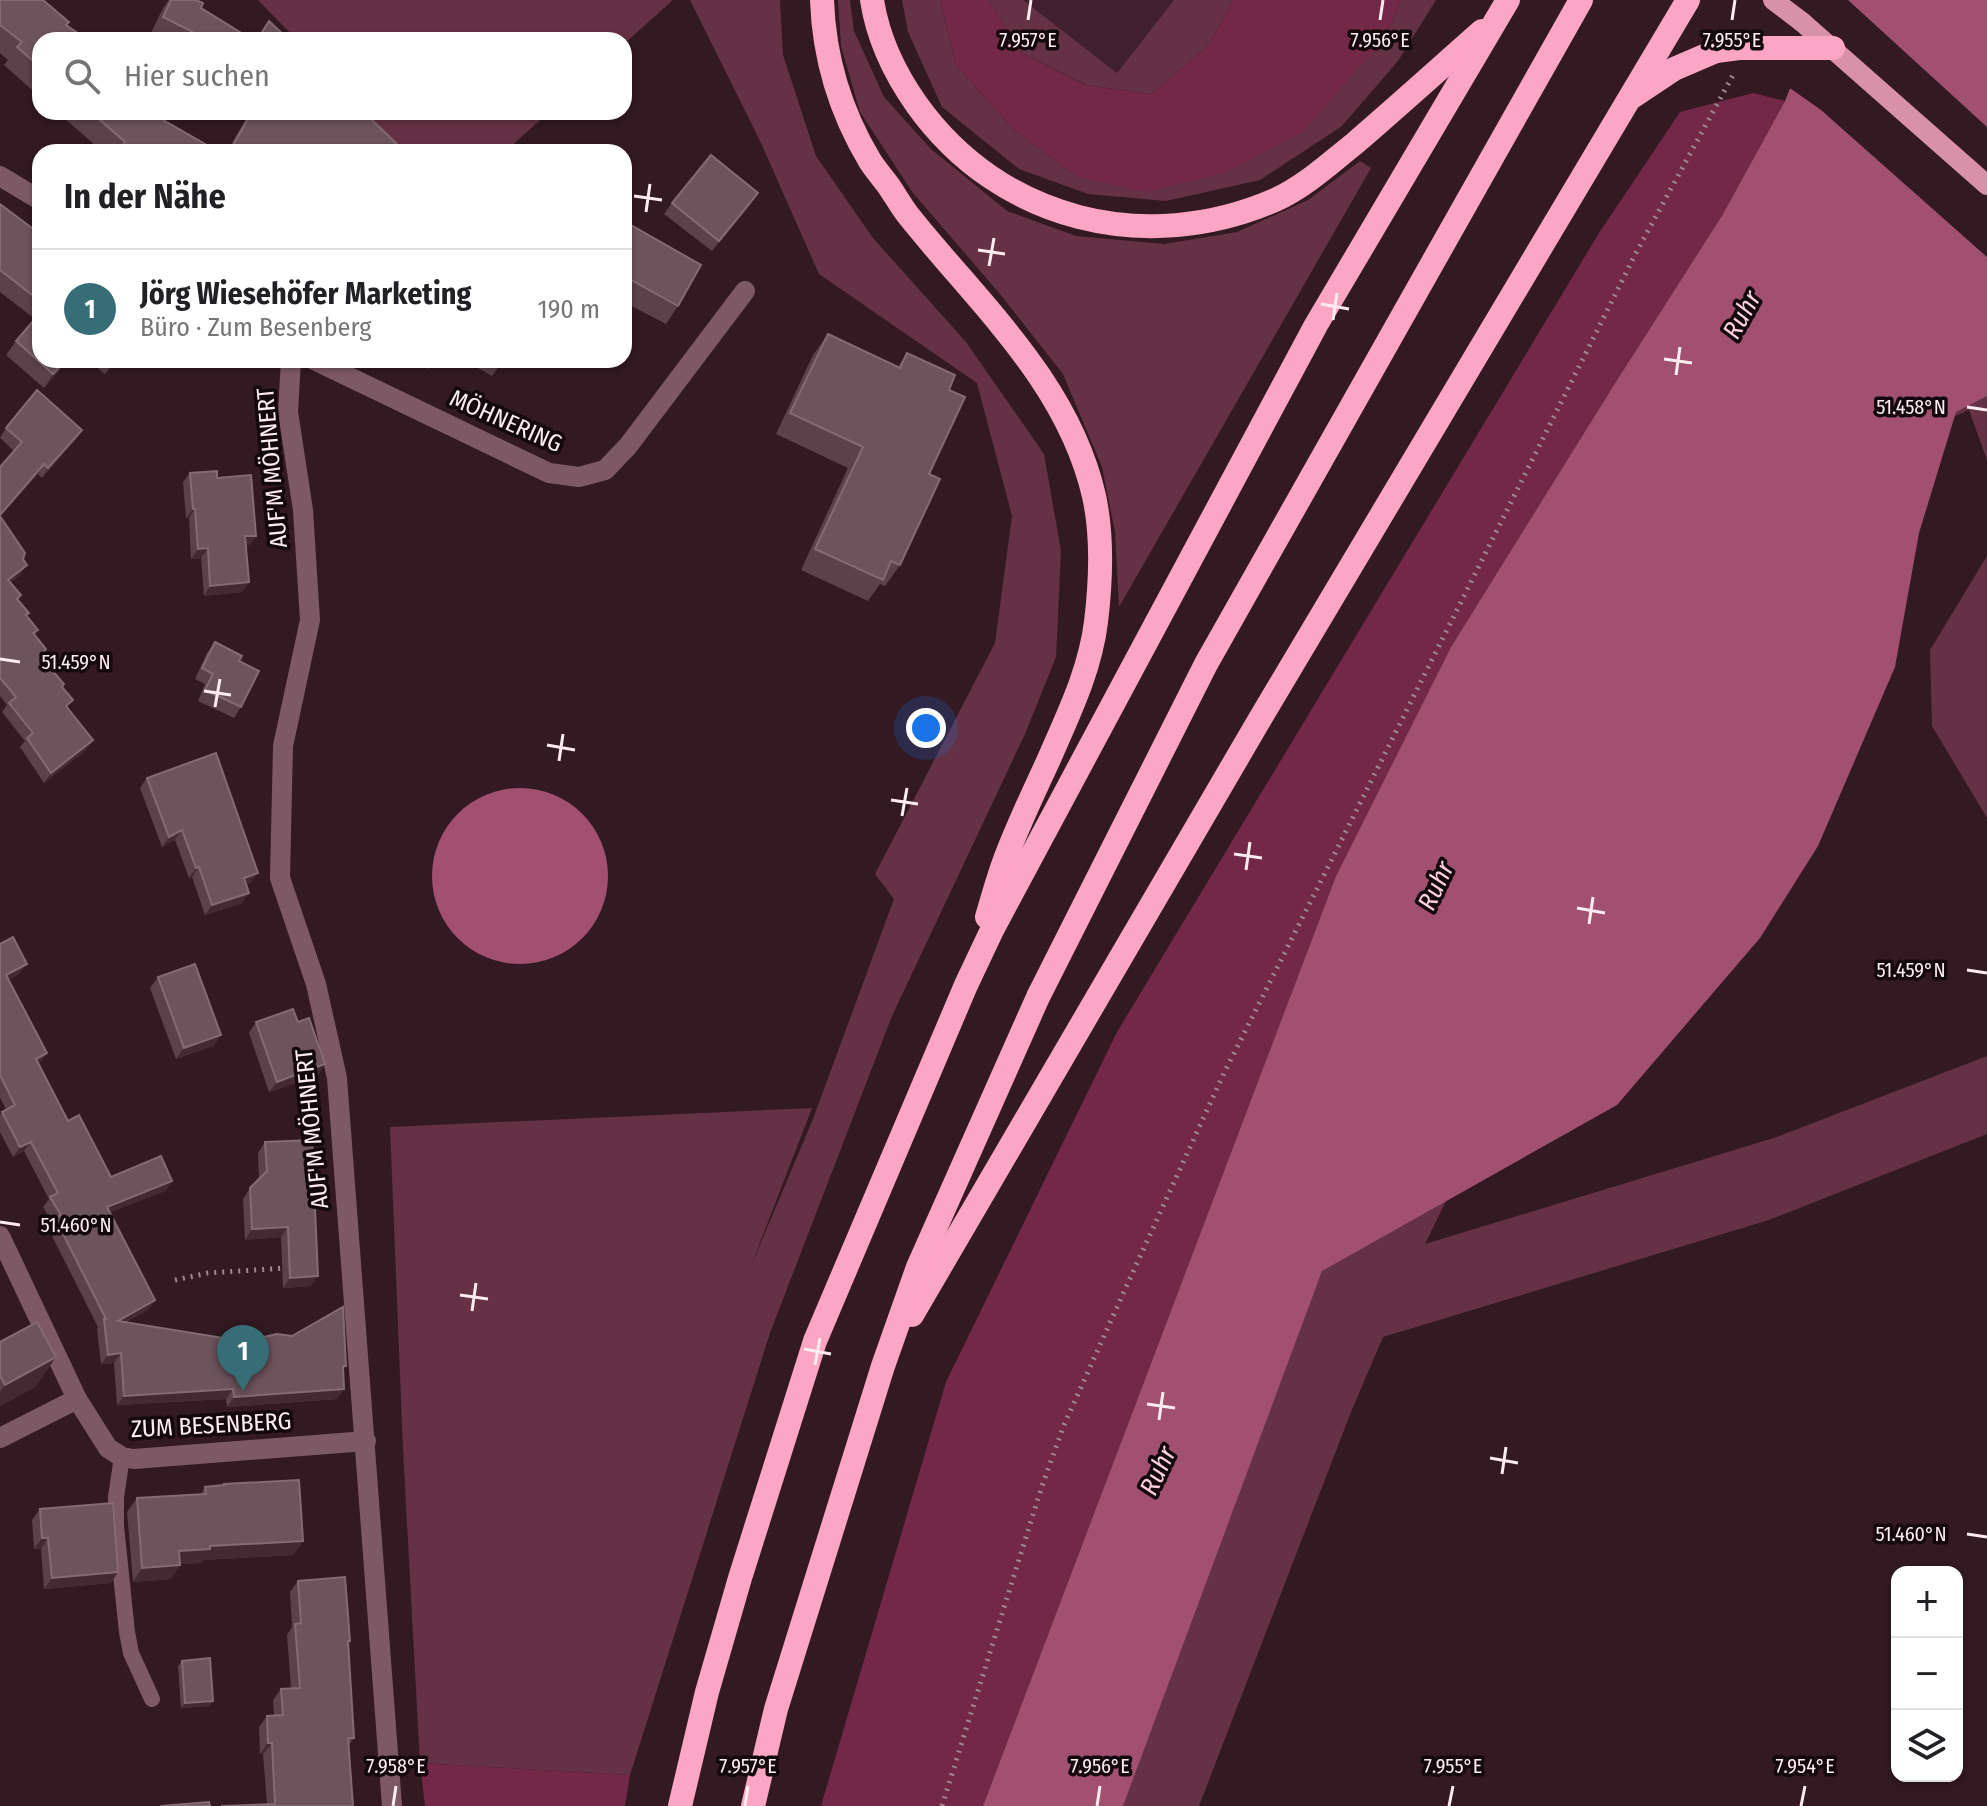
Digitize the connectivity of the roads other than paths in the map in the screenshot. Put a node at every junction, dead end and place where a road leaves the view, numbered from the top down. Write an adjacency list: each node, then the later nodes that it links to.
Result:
1 (822, 0): 16 (highway)
2 (872, 0): 6 (highway)
3 (1581, 0): 18 (highway)
4 (1688, 0): 9 (highway)
5 (1773, 0): 7 (main road, bridge)
6 (1503, 8): 16 (highway)
7 (1797, 11): 8 (main road)
8 (1833, 48): 9 (highway, bridge); 11 (main road)
9 (1626, 101): 18 (highway)
10 (0, 176): 12 (street)
11 (1987, 185)
12 (32, 195)
13 (745, 291): 15 (street, MÖHNERING)
14 (291, 368): 21 (street, AUF'M MÖHNERT)
15 (331, 368)
16 (966, 985): 25 (highway)
17 (0, 1236): 19 (street, ZUM BESENBERG)
18 (883, 1366): 26 (highway)
19 (77, 1399): 20 (street); 22 (street, ZUM BESENBERG)
20 (0, 1438)
21 (366, 1441): 22 (street, ZUM BESENBERG); 24 (street, AUF'M MÖHNERT)
22 (122, 1457): 23 (lane)
23 (152, 1699)
24 (392, 1806)
25 (680, 1806)
26 (753, 1806)

